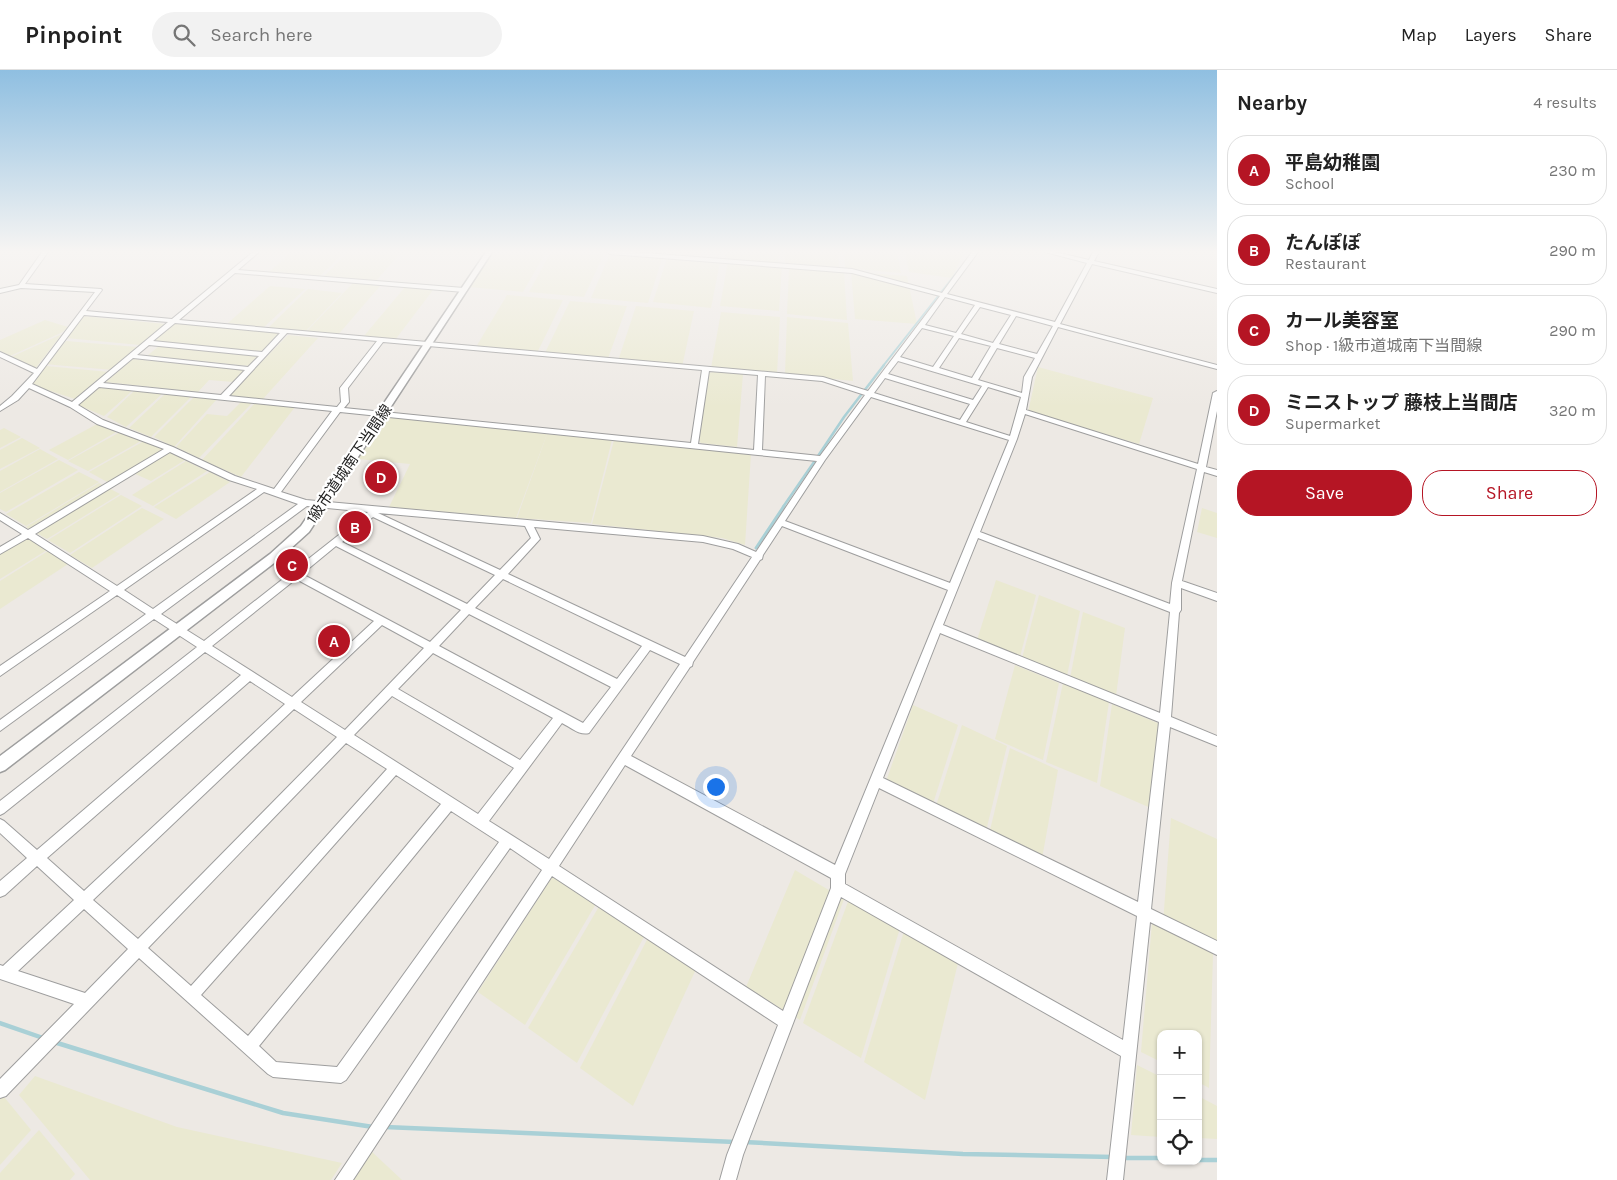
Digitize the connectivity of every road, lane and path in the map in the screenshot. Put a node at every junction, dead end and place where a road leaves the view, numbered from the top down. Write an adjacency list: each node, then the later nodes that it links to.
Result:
1 (89, 304): 8 (street)
2 (195, 304): 10 (street)
3 (455, 304): 18 (street, 1級市道城南下当間線)
4 (938, 304): 12 (street)
5 (973, 304): 7 (street)
6 (1068, 304): 11 (street)
7 (978, 305): 9 (street); 14 (street)
8 (83, 313): 10 (street); 30 (street)
9 (1014, 314): 11 (street); 19 (street)
10 (174, 321): 13 (street); 16 (street)
11 (1057, 325): 24 (street); 26 (street)
12 (922, 326): 14 (street); 25 (street)
13 (285, 331): 15 (street); 21 (street)
14 (957, 336): 19 (street); 29 (street)
15 (381, 340): 18 (street); 44 (street)
16 (148, 343): 17 (street); 22 (street)
17 (156, 344): 21 (street); 23 (street)
18 (429, 344): 28 (street); 46 (street, 1級市道城南下当間線)
19 (996, 346): 24 (street); 33 (street)
20 (0, 354): 30 (street)
21 (264, 354): 27 (street)
22 (132, 356): 23 (street); 35 (street)
23 (141, 357): 27 (street)
24 (1039, 357): 39 (street)
25 (896, 358): 29 (street); 32 (street)
26 (1217, 367)
27 (250, 369): 40 (street)
28 (706, 369): 31 (street); 49 (street)
29 (934, 370): 33 (street)
30 (38, 372): 34 (street)
31 (762, 374): 37 (street); 51 (street)
32 (882, 375): 37 (street); 41 (street)
33 (974, 381): 36 (street)
34 (28, 385): 42 (street); 43 (street)
35 (98, 385): 40 (street); 42 (street)
36 (986, 385): 39 (street); 41 (street)
37 (865, 391): 47 (street); 52 (street)
38 (1217, 393): 53 (street)
39 (1025, 396): 45 (street)
40 (222, 398): 44 (street)
41 (975, 403): 47 (street)
42 (73, 406): 50 (street)
43 (0, 410)
44 (338, 410): 46 (street); 56 (street)
45 (1022, 411): 48 (street); 53 (street)
46 (382, 415): 49 (street); 58 (street, 1級市道城南下当間線)
47 (962, 423): 48 (street)
48 (1013, 439): 64 (street)
49 (694, 446): 51 (street)
50 (170, 449): 55 (street); 63 (street)
51 (758, 453): 52 (street)
52 (822, 460): 62 (street)
53 (1200, 467): 54 (street); 70 (street)
54 (1217, 473)
55 (263, 489): 56 (street); 72 (street)
56 (276, 493): 57 (street)
57 (305, 503): 58 (street); 76 (street)
58 (324, 504): 59 (street); 79 (street, 1級市道城南下当間線)
59 (373, 511): 61 (street); 65 (street); 69 (street)
60 (0, 516): 63 (street)
61 (527, 522): 67 (street); 69 (street)
62 (782, 523): 67 (street); 71 (street)
63 (29, 534): 66 (street); 72 (street)
64 (976, 534): 71 (street); 75 (street)
65 (335, 542): 68 (street); 74 (street)
66 (0, 551)
67 (759, 557): 83 (street)
68 (295, 574): 77 (street); 81 (street)
69 (503, 574): 74 (street); 80 (street)
70 (1177, 583): 73 (street); 75 (street)
71 (952, 588): 78 (street)
72 (118, 590): 76 (street); 84 (street)
73 (1217, 597)
74 (469, 609): 82 (street); 86 (street)
75 (1176, 610): 90 (street)
76 (154, 613): 79 (street); 91 (street)
77 (380, 621): 82 (street); 88 (street)
78 (937, 627): 90 (street); 98 (street)
79 (179, 628): 81 (street); 95 (street, 1級市道城南下当間線)
80 (649, 644): 83 (street); 86 (street)
81 (205, 645): 85 (street); 100 (street)
82 (432, 648): 87 (street); 89 (street)
83 (688, 663): 94 (street)
84 (0, 672)
85 (249, 675): 88 (street); 104 (street)
86 (618, 685): 89 (street)
87 (391, 690): 92 (street); 96 (street)
88 (293, 702): 92 (street); 108 (street)
89 (560, 717): 96 (street)
90 (1165, 719): 93 (street); 109 (street)
91 (0, 726)
92 (346, 736): 97 (street); 111 (street)
93 (1217, 740)
94 (624, 758): 105 (street); 106 (street)
95 (0, 765)
96 (522, 767): 101 (street)
97 (395, 768): 99 (street); 113 (street)
98 (877, 781): 106 (street); 109 (street)
99 (450, 803): 101 (street); 116 (street)
100 (0, 809)
101 (480, 822): 103 (street)
102 (0, 825): 104 (street)
103 (508, 840): 105 (street); 116 (street)
104 (37, 858): 107 (street); 108 (street)
105 (550, 867): 115 (street); 120 (street)
106 (838, 881): 115 (street); 117 (street)
107 (0, 890)
108 (83, 900): 111 (street); 112 (street)
109 (1143, 912): 110 (street); 117 (street)
110 (1217, 948)
111 (139, 950): 113 (street); 114 (street)
112 (3, 973): 114 (street)
113 (192, 995): 116 (street)
114 (87, 1001): 118 (street)
115 (787, 1022): 121 (street)
116 (248, 1048)
117 (1129, 1052): 119 (street)
118 (0, 1090)
119 (1115, 1178)
120 (342, 1180)
121 (728, 1180)

